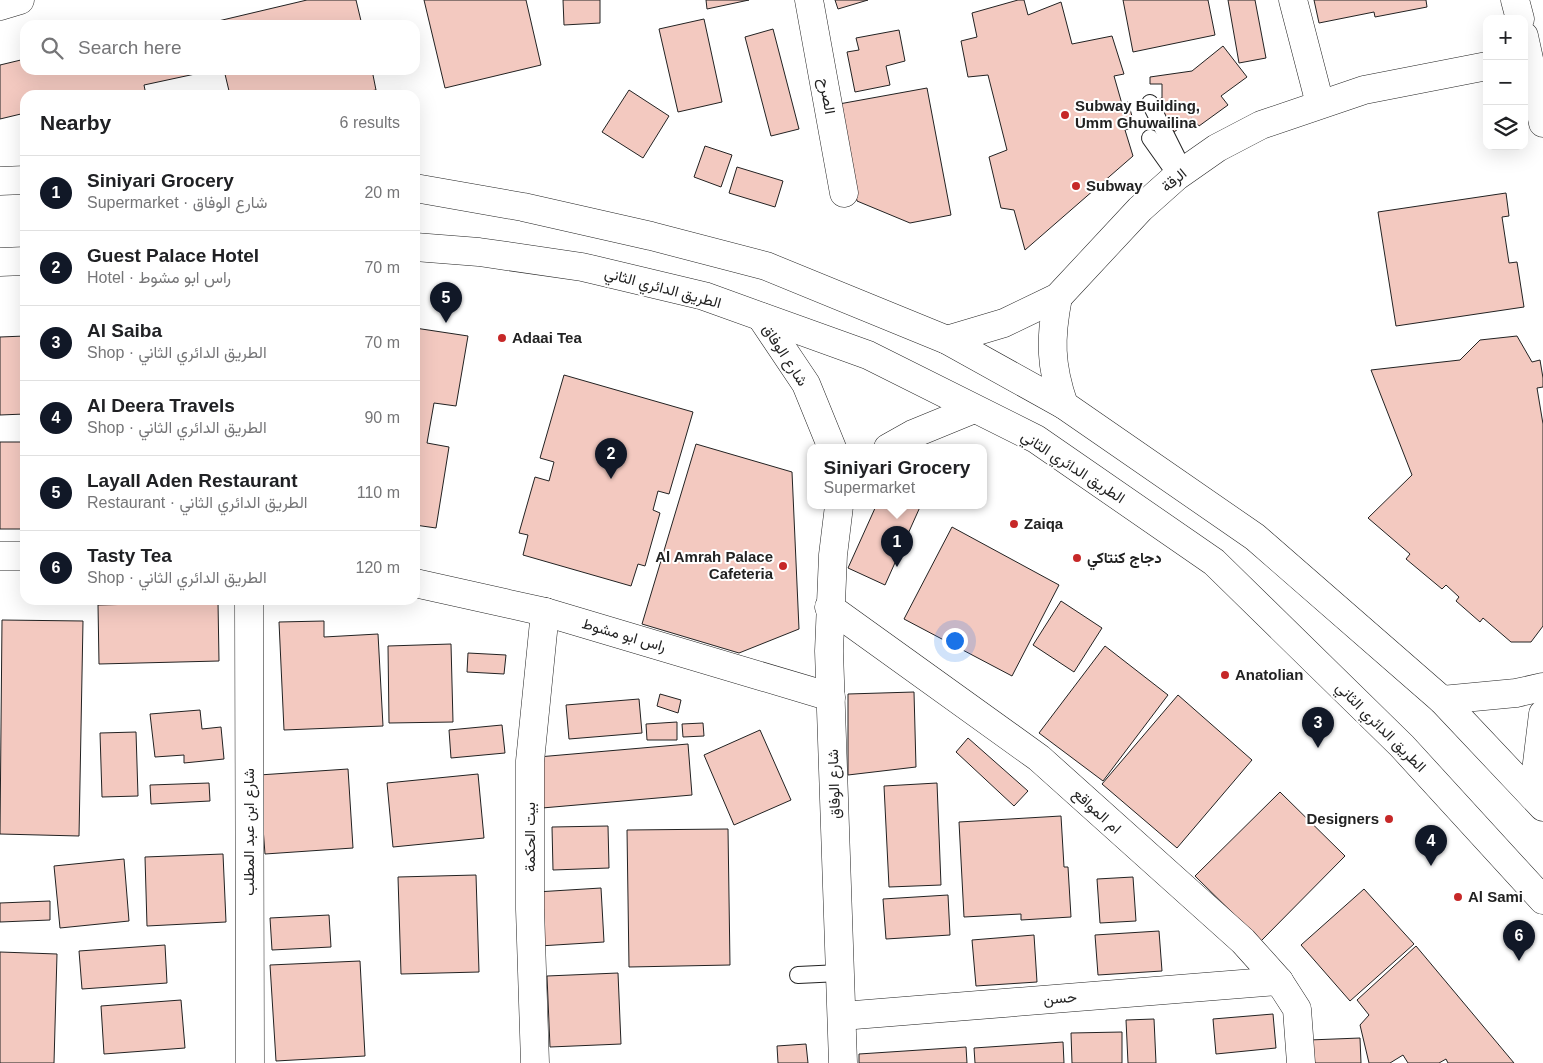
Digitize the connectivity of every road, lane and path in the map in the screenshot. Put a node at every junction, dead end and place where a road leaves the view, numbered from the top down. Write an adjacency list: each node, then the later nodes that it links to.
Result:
1 (20, 0): 5 (street)
2 (809, 0): 17 (street, الصرح)
3 (1293, 0): 10 (street)
4 (1515, 0): 6 (street)
5 (0, 6)
6 (1519, 15)
7 (1528, 59): 11 (street)
8 (1483, 67): 10 (street, الرقة)
9 (1150, 103): 13 (lane)
10 (1320, 104): 13 (street, الرقة)
11 (1543, 123)
12 (1150, 138): 13 (lane)
13 (1180, 173): 21 (street, الرقة)
14 (20, 180): 15 (street)
15 (0, 181)
16 (420, 189): 23 (street)
17 (844, 193)
18 (420, 248): 22 (street, الطريق الدائري الثاني)
19 (20, 261): 20 (street)
20 (0, 262)
21 (1058, 297): 23 (street, الرقة); 24 (street)
22 (761, 317): 25 (street, الطريق الدائري الثاني); 26 (street, شارع الوفاق)
23 (947, 340): 24 (street)
24 (1064, 405): 37 (street)
25 (974, 409): 27 (street); 40 (street, الطريق الدائري الثاني)
26 (830, 444)
27 (895, 444)
28 (838, 509): 33 (street, شارع الوفاق)
29 (0, 556): 30 (street)
30 (20, 556)
31 (420, 584): 34 (street, راس ابو مشوط)
32 (249, 605): 45 (street, شارع ابن عبد المطلب)
33 (829, 607): 36 (street, شارع الوفاق); 43 (street, ام المواقع)
34 (545, 612): 36 (street, راس ابو مشوط); 46 (street, بيت الحكمة)
35 (1543, 687): 37 (street)
36 (831, 696): 41 (street, شارع الوفاق)
37 (1442, 700): 39 (street)
38 (1543, 714): 39 (street)
39 (1538, 802)
40 (1543, 900)
41 (840, 973): 42 (lane); 44 (street, شارع الوفاق)
42 (798, 975)
43 (1279, 981): 44 (street, حسن); 48 (street, ام المواقع)
44 (842, 1016): 47 (street, شارع الوفاق)
45 (250, 1063)
46 (535, 1063)
47 (843, 1063)
48 (1302, 1063)

